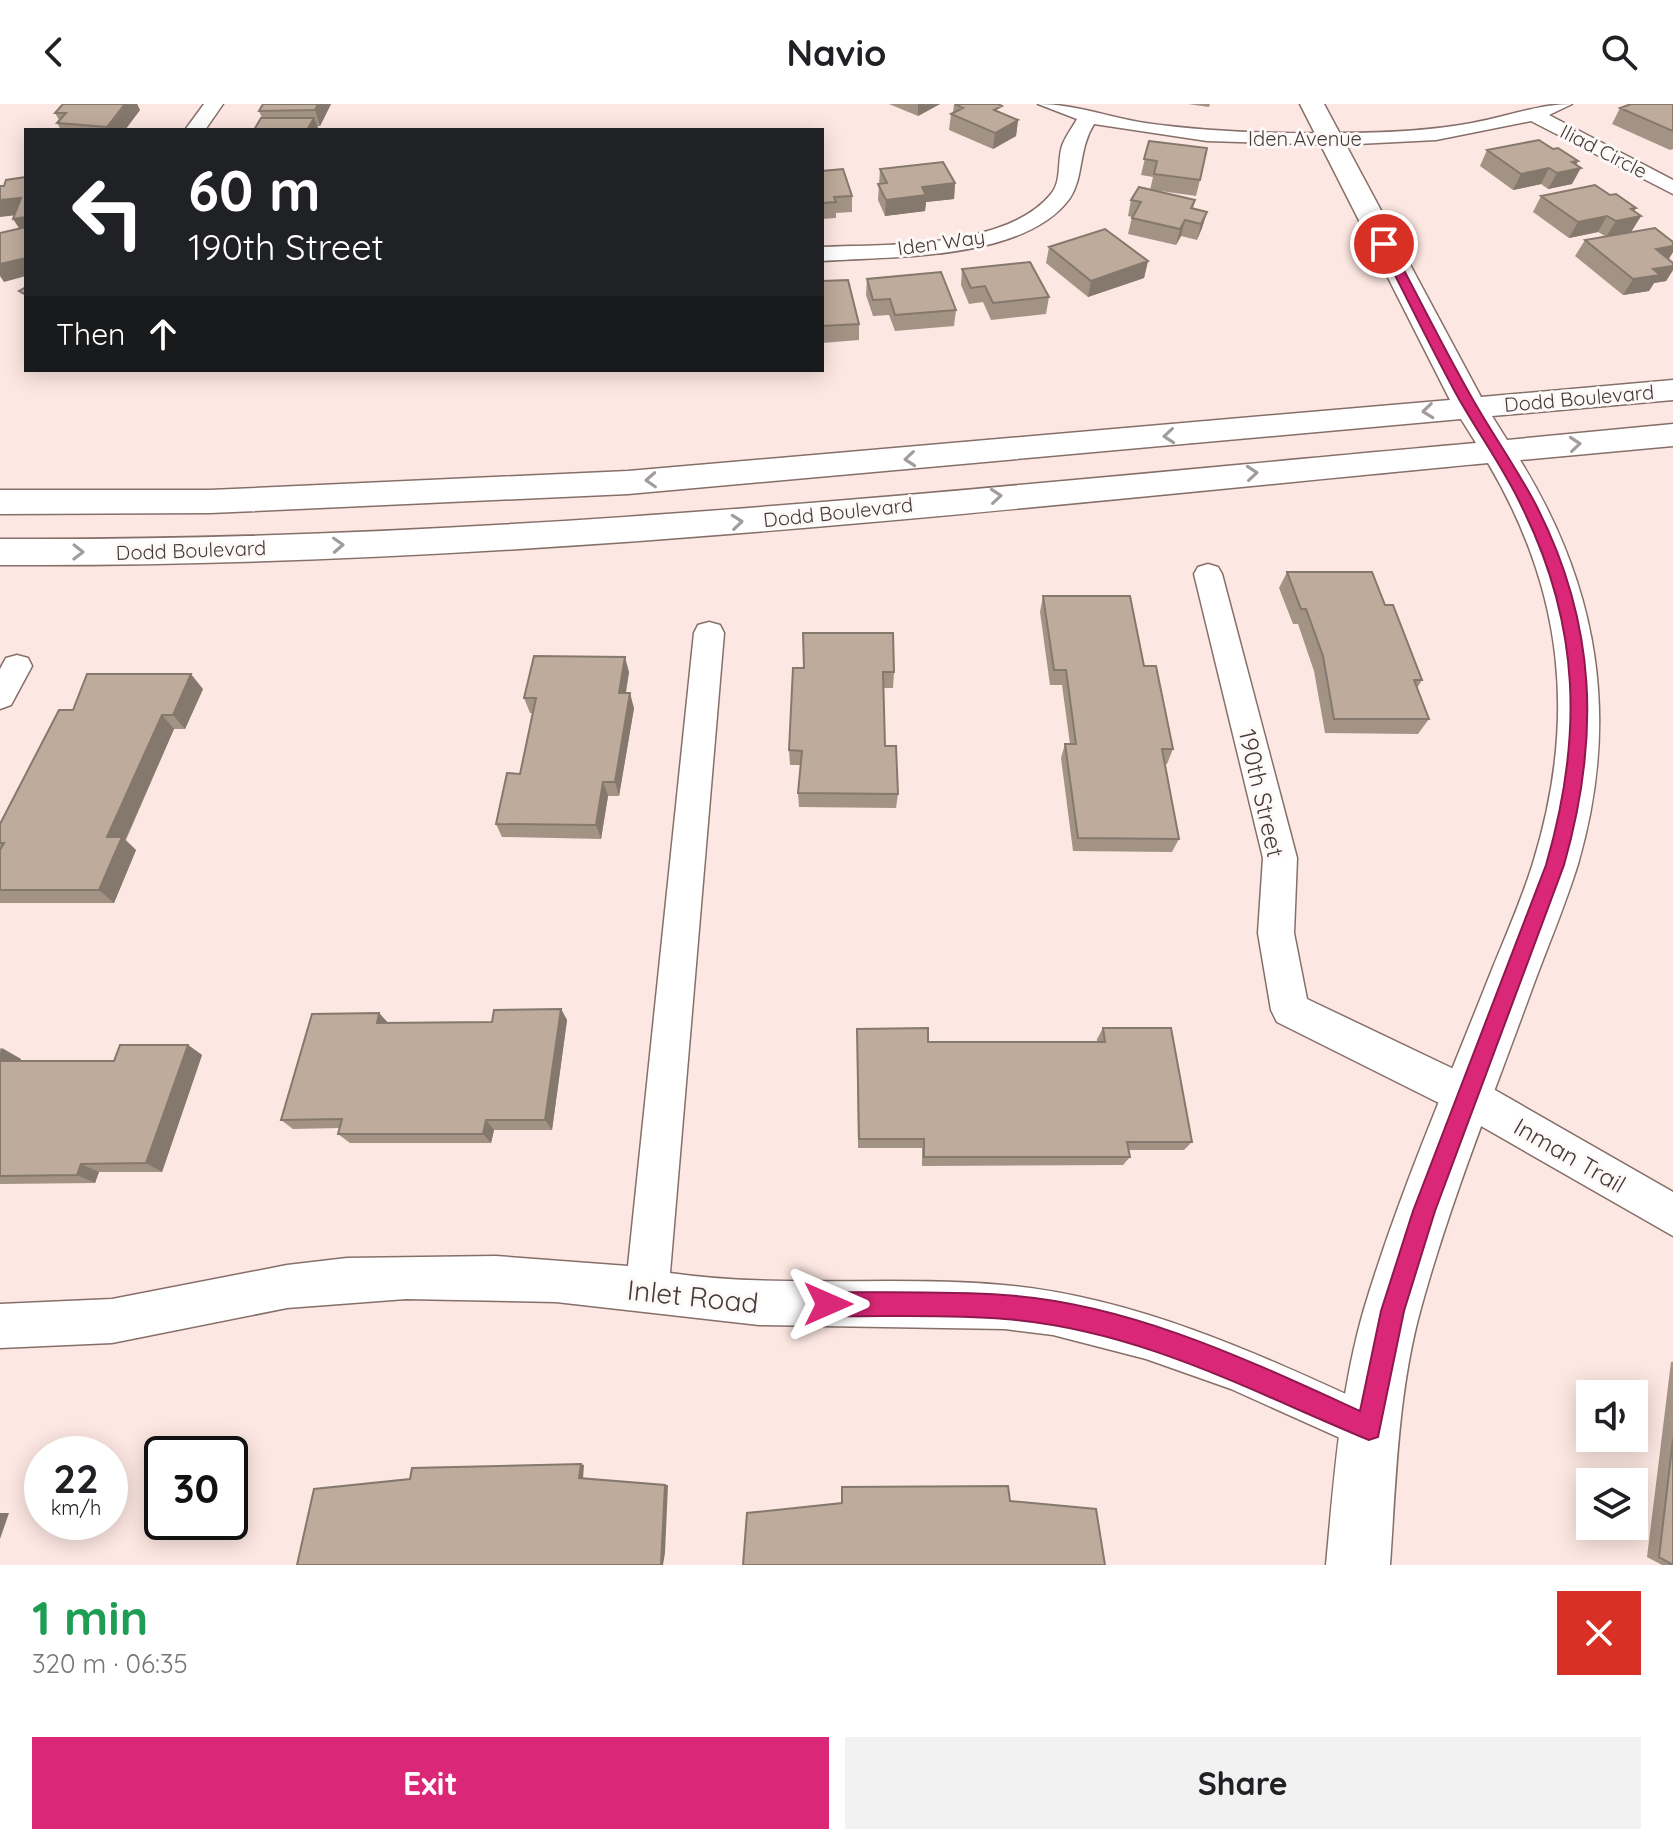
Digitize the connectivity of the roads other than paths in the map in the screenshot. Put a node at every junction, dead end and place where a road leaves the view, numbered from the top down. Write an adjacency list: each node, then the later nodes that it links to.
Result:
1 (214, 104): 7 (street)
2 (1047, 104): 6 (street, Iden Avenue)
3 (1312, 104): 8 (main road)
4 (1563, 104): 5 (street, Iden Avenue)
5 (1534, 115): 8 (street, Iden Avenue); 9 (street, Iliad Circle)
6 (1088, 117): 8 (street, Iden Avenue); 10 (street, Iden Way)
7 (196, 128)
8 (1330, 139): 12 (main road)
9 (1673, 188)
10 (824, 254)
11 (1673, 390): 12 (main road, Dodd Boulevard)
12 (1470, 407): 14 (main road); 15 (main road, Dodd Boulevard, one-way to 15)
13 (1673, 435): 14 (main road, Dodd Boulevard, one-way to 13)
14 (1497, 451): 16 (main road, Dodd Boulevard, one-way to 14); 21 (main road)
15 (0, 502)
16 (0, 552)
17 (1208, 574): 21 (street, 190th Street)
18 (709, 633): 23 (street)
19 (17, 666): 20 (street)
20 (0, 697)
21 (1467, 1096): 22 (street, Inman Trail); 25 (main road)
22 (1673, 1215)
23 (647, 1292): 24 (street, Inlet Road); 25 (street, Inlet Road)
24 (0, 1326)
25 (1369, 1428): 26 (main road)
26 (1358, 1565)

